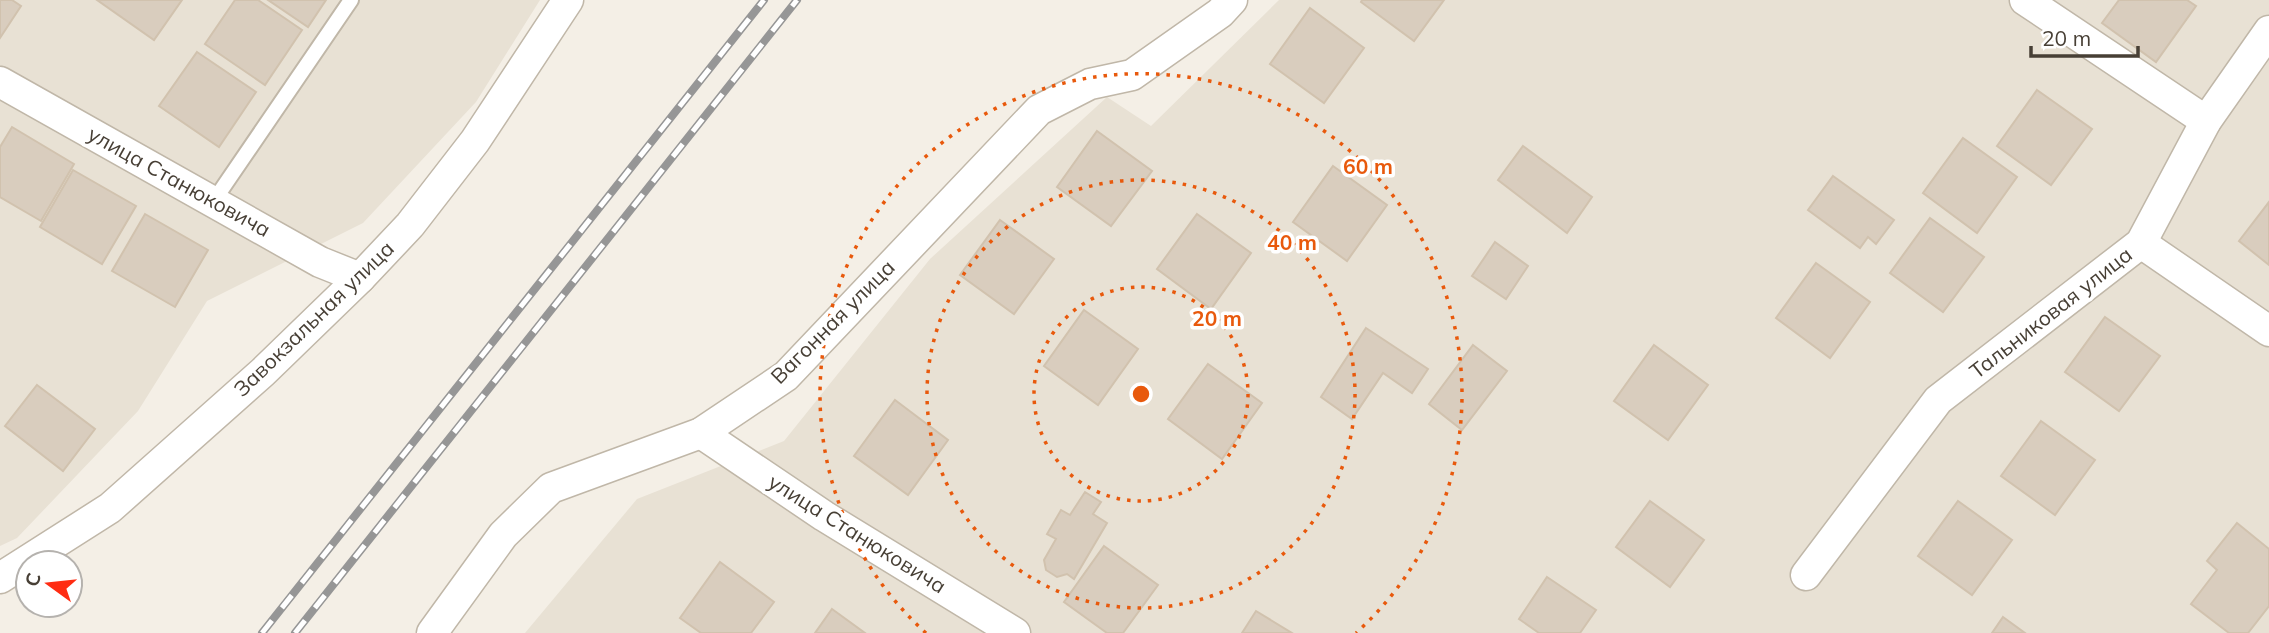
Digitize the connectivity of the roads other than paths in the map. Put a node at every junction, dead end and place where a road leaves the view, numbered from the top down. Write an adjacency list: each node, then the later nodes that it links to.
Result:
1 (351, 0): 8 (lane)
2 (568, 0): 10 (street, Завокзальная улица)
3 (1232, 0): 12 (street, Вагонная улица)
4 (2025, 0): 7 (street)
5 (2269, 32): 7 (street, Тальниковая улица)
6 (0, 82): 8 (street, улица Станюковича)
7 (2206, 121): 9 (street, Тальниковая улица)
8 (213, 202): 10 (street, улица Станюковича)
9 (2141, 243): 11 (street); 13 (street, Тальниковая улица)
10 (360, 278): 14 (street, Завокзальная улица)
11 (2269, 331)
12 (701, 433): 15 (street, Вагонная улица); 16 (street, улица Станюковича)
13 (1806, 575)
14 (0, 579)
15 (432, 633)
16 (1016, 633)

